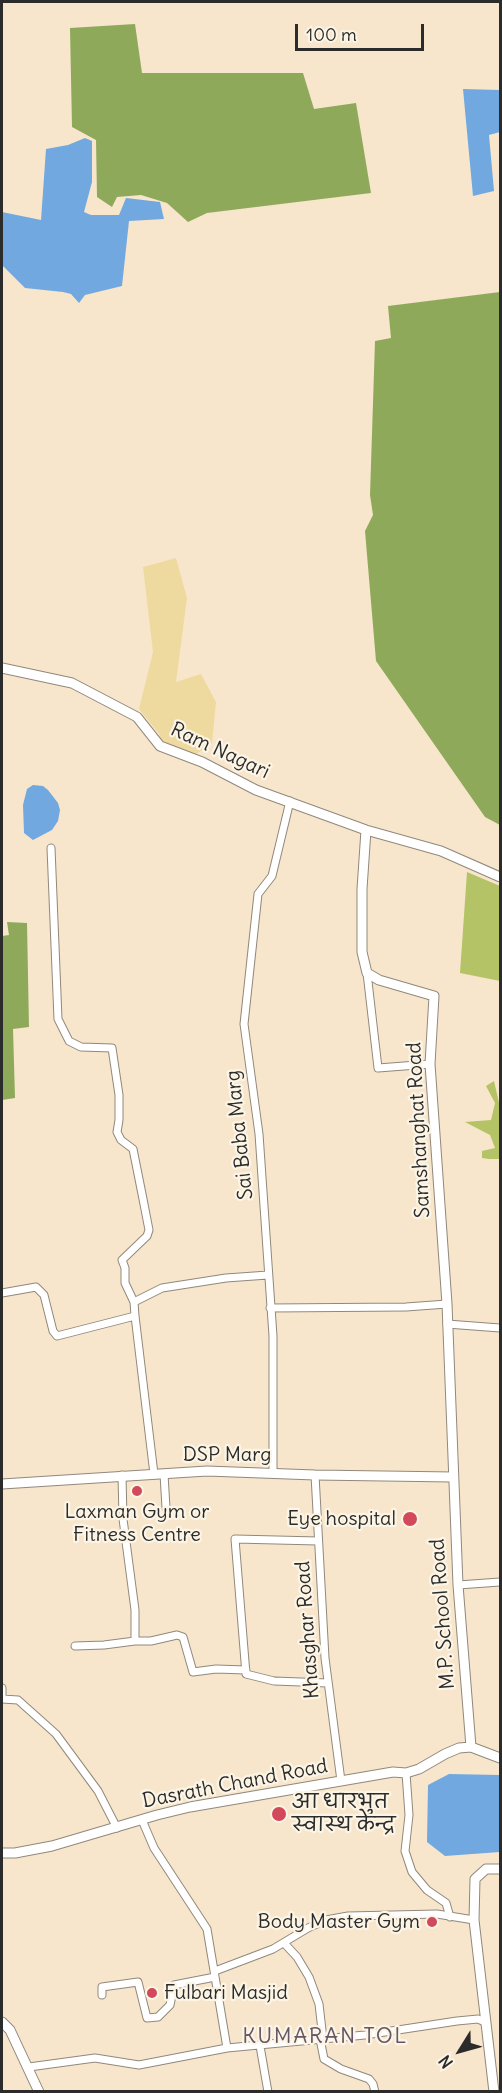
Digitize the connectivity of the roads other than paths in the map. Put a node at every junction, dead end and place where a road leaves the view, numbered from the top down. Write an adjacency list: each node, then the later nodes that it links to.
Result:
1 (2, 668): 2 (main road, Ram Nagari)
2 (290, 801): 3 (main road, Ram Nagari); 8 (street, Sai Baba Marg)
3 (366, 831): 5 (main road, Ram Nagari); 6 (main road)
4 (51, 849): 10 (street)
5 (501, 877)
6 (367, 973): 7 (main road, Samshanghat Road); 7 (street)
7 (430, 1064): 11 (main road, Samshanghat Road)
8 (268, 1275): 10 (street); 12 (street, Sai Baba Marg)
9 (2, 1293): 13 (street)
10 (134, 1302): 13 (street)
11 (447, 1304): 12 (street); 14 (main road, Samshanghat Road)
12 (270, 1308): 17 (street, Sai Baba Marg)
13 (135, 1316): 18 (street)
14 (447, 1324): 15 (street); 21 (main road, Samshanghat Road)
15 (501, 1328)
16 (164, 1473): 17 (main road, DSP Marg); 18 (main road, DSP Marg); 23 (street)
17 (273, 1473): 19 (main road, DSP Marg)
18 (153, 1474): 20 (main road, DSP Marg)
19 (315, 1475): 21 (main road, DSP Marg); 24 (street, Khasghar Road)
20 (122, 1476): 22 (main road, DSP Marg); 27 (street)
21 (453, 1477): 26 (main road, M.P. School Road)
22 (2, 1484)
23 (166, 1508)
24 (318, 1541): 29 (street); 30 (street, Khasghar Road)
25 (501, 1582): 26 (street)
26 (459, 1585): 32 (main road, M.P. School Road)
27 (135, 1641): 28 (street); 29 (street)
28 (75, 1646)
29 (246, 1670): 30 (street)
30 (328, 1683): 35 (street, Khasghar Road)
31 (2, 1688): 37 (street)
32 (471, 1748): 33 (main road); 34 (main road)
33 (501, 1758)
34 (406, 1773): 35 (main road, Dasrath Chand Road); 40 (street)
35 (341, 1781): 36 (main road, Dasrath Chand Road)
36 (142, 1820): 37 (main road, Dasrath Chand Road); 43 (street)
37 (117, 1828): 38 (main road, Dasrath Chand Road)
38 (2, 1853)
39 (501, 1869): 41 (main road)
40 (450, 1917): 41 (street); 42 (street)
41 (474, 1920): 46 (main road)
42 (284, 1943): 43 (street); 47 (street)
43 (215, 1974): 44 (street); 49 (street)
44 (102, 1995)
45 (2, 2022): 50 (main road)
46 (485, 2022): 47 (street); 54 (main road)
47 (322, 2039): 48 (street); 53 (street)
48 (260, 2046): 49 (street); 52 (street)
49 (227, 2048): 50 (street)
50 (29, 2067): 51 (main road)
51 (39, 2091)
52 (268, 2091)
53 (375, 2091)
54 (494, 2091)

